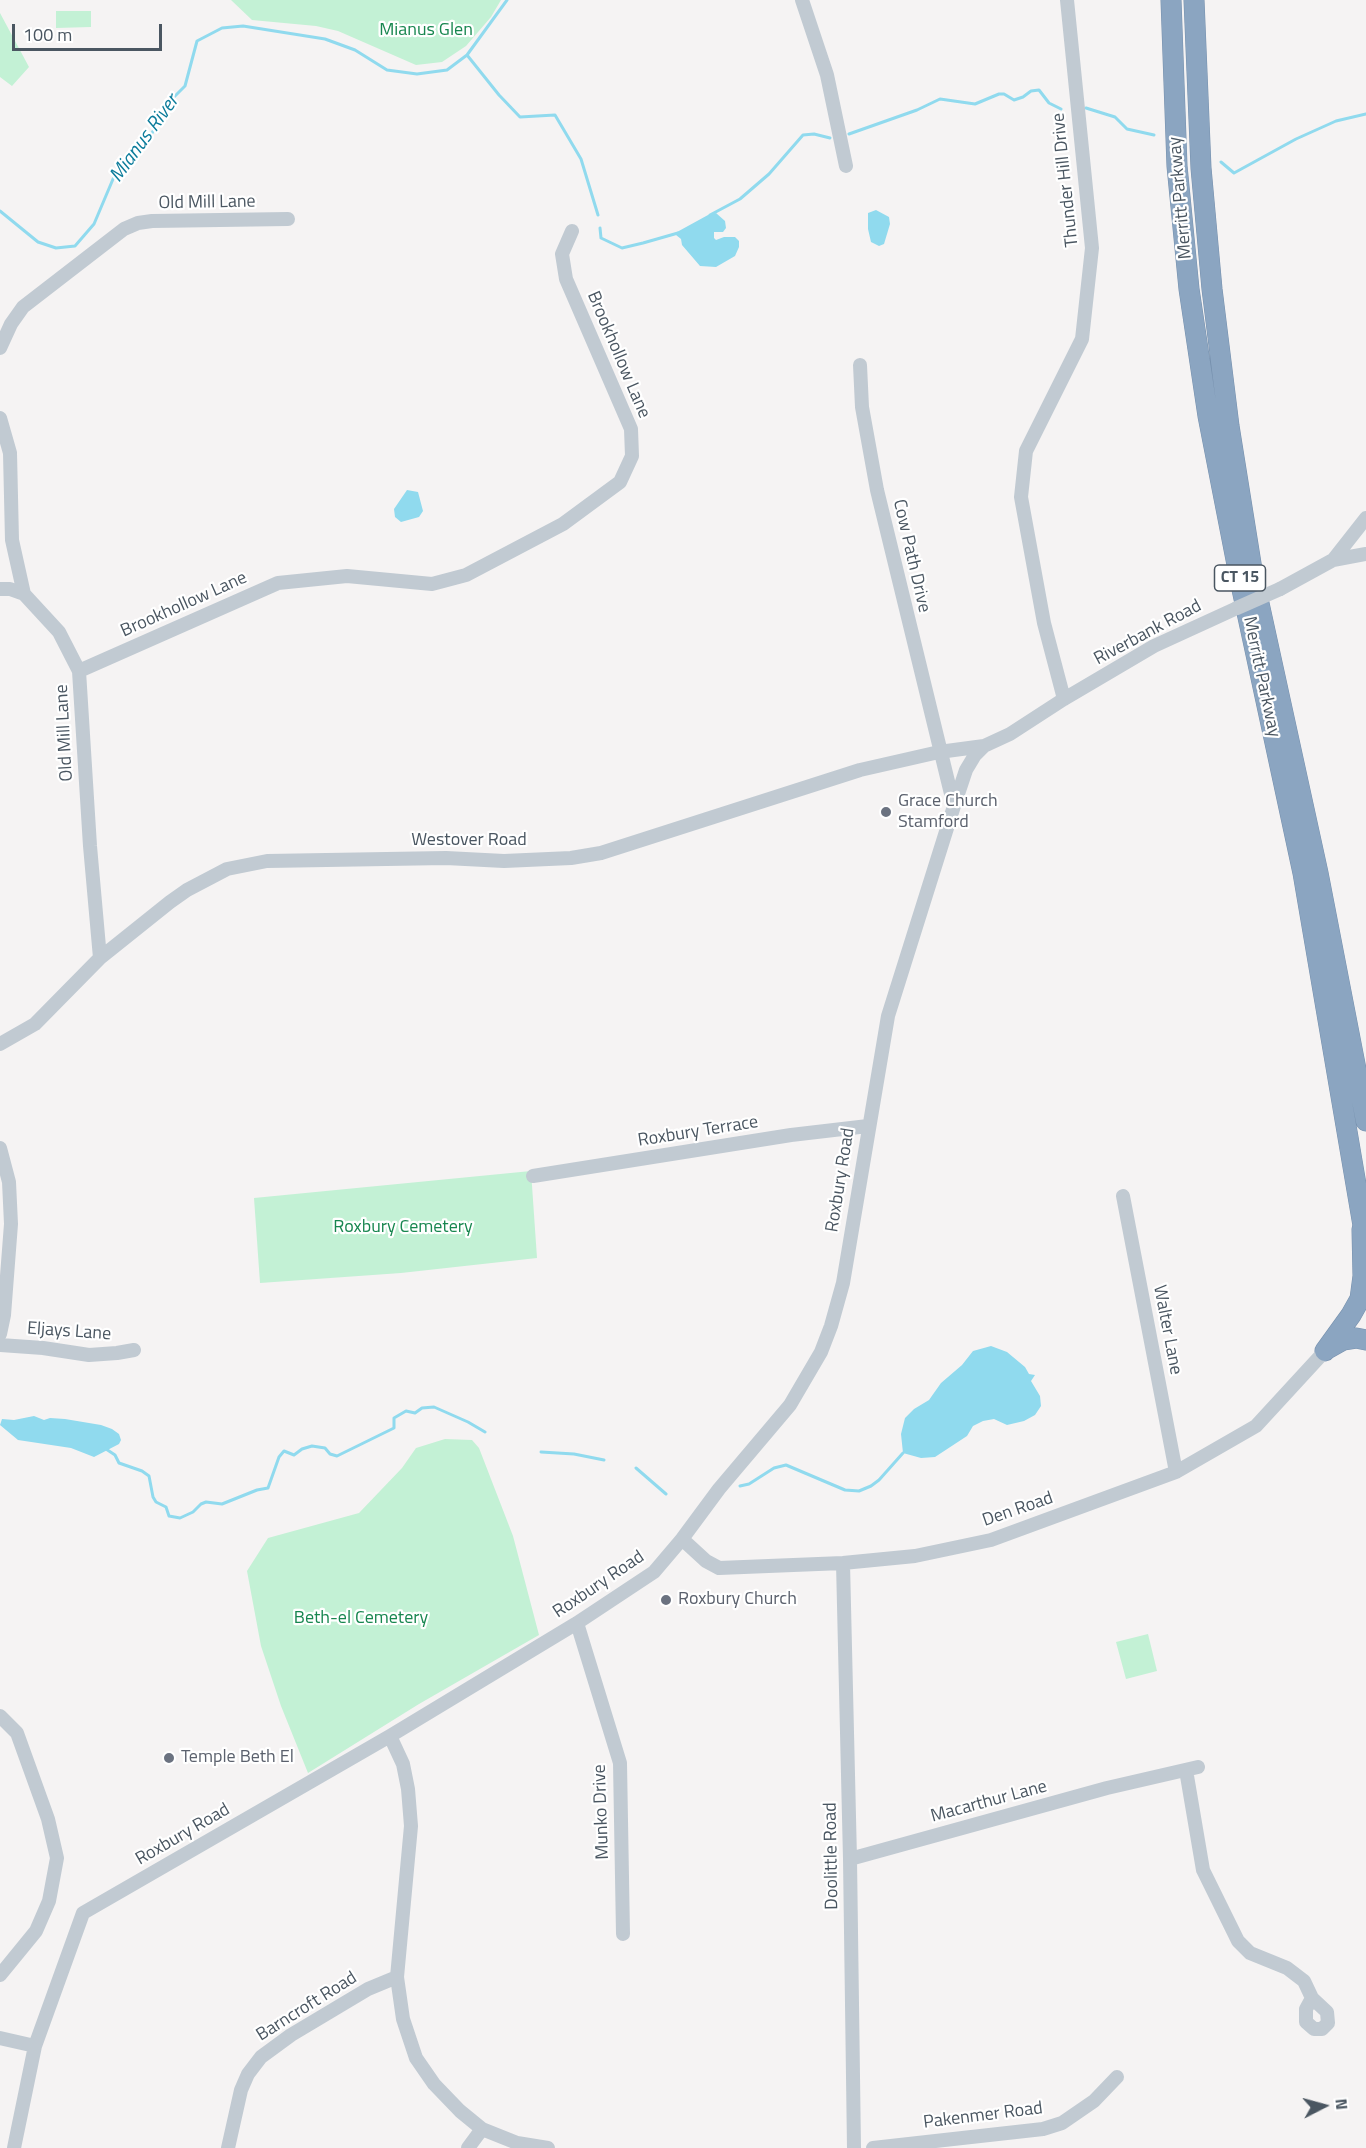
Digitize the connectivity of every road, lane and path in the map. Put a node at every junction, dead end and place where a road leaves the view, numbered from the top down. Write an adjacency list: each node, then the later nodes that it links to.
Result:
1 (802, 0): 5 (street)
2 (1066, 0): 17 (street, Thunder Hill Drive)
3 (1171, 0): 28 (highway, Merritt Parkway / CT 15)
4 (1194, 0): 23 (highway, Merritt Parkway / CT 15)
5 (846, 166)
6 (288, 219): 8 (street, Old Mill Lane)
7 (572, 231): 16 (street, Brookhollow Lane)
8 (0, 348)
9 (860, 365): 19 (street, Cow Path Drive)
10 (0, 418): 15 (street)
11 (1366, 518): 13 (street, Riverbank Road)
12 (1366, 554): 13 (street, Riverbank Road)
13 (1333, 560): 17 (street, Riverbank Road, bridge)
14 (0, 589): 15 (street)
15 (24, 594): 16 (street, Old Mill Lane)
16 (79, 671): 21 (street, Old Mill Lane)
17 (1064, 699): 18 (street, Riverbank Road)
18 (984, 746): 19 (street, Westover Road); 20 (street, Roxbury Road)
19 (939, 752): 20 (street); 21 (street, Westover Road)
20 (954, 806): 24 (street, Roxbury Road)
21 (100, 958): 22 (street, Westover Road)
22 (0, 1044)
23 (1366, 1120)
24 (868, 1126): 26 (street, Roxbury Terrace); 36 (street, Roxbury Road)
25 (0, 1149): 30 (street)
26 (533, 1176)
27 (1123, 1196): 35 (street, Walter Lane)
28 (1362, 1223): 29 (highway, Merritt Parkway / CT 15); 34 (highway)
29 (1366, 1243)
30 (0, 1334)
31 (1366, 1340): 34 (highway)
32 (0, 1345): 33 (street, Eljays Lane)
33 (134, 1350)
34 (1325, 1351): 35 (street, Den Road)
35 (1176, 1472): 37 (street, Den Road)
36 (682, 1539): 37 (street, Den Road); 38 (street, Roxbury Road)
37 (843, 1563): 41 (street, Doolittle Road)
38 (578, 1623): 40 (street, Roxbury Road); 42 (street, Munko Drive)
39 (0, 1716): 43 (street)
40 (390, 1736): 44 (street); 47 (street, Roxbury Road)
41 (850, 1859): 45 (street, Macarthur Lane); 54 (street, Doolittle Road)
42 (623, 1934)
43 (0, 1975)
44 (397, 1977): 49 (street); 51 (street, Barncroft Road)
45 (1312, 1998)
46 (0, 2038): 47 (street)
47 (35, 2046): 50 (street, Roxbury Road)
48 (1117, 2077): 55 (street, Pakenmer Road)
49 (482, 2129): 52 (street); 53 (street)
50 (14, 2148)
51 (228, 2148)
52 (468, 2148)
53 (548, 2148)
54 (854, 2148)
55 (873, 2148)

